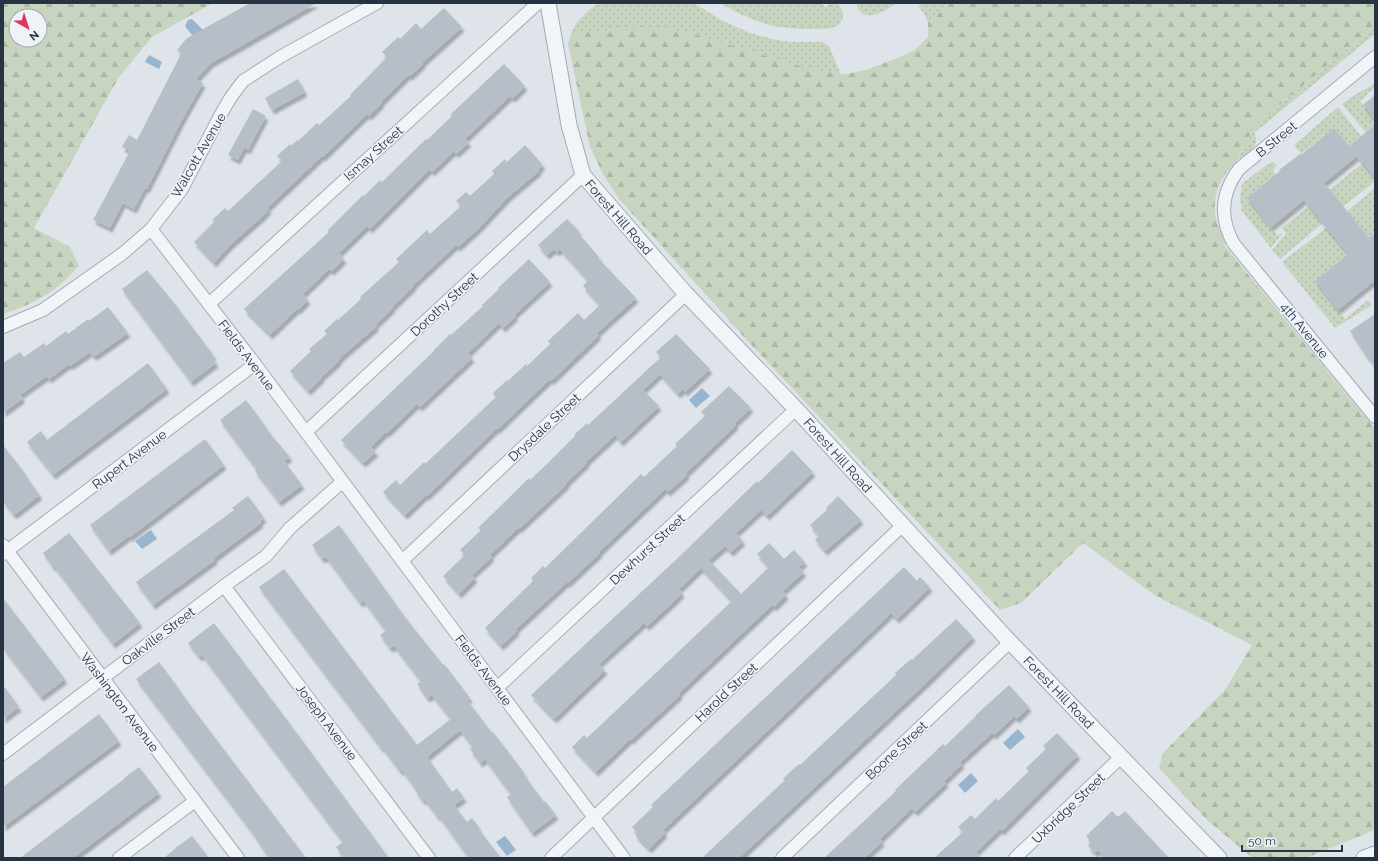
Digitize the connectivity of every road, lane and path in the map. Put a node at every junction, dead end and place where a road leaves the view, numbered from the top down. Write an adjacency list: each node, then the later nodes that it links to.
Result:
1 (377, 3): 6 (street, Walcott Avenue)
2 (538, 3): 9 (street, Ismay Street)
3 (548, 3): 5 (street, Forest Hill Road)
4 (1375, 57): 7 (street, B Street)
5 (583, 175): 8 (street, Forest Hill Road); 14 (street, Dorothy Street)
6 (151, 228): 9 (street, Fields Avenue); 10 (street, Walcott Avenue)
7 (1234, 244): 13 (street, 4th Avenue)
8 (686, 294): 12 (street, Forest Hill Road); 18 (street, Drysdale Street)
9 (208, 304): 11 (street, Fields Avenue)
10 (3, 326)
11 (254, 364): 14 (street, Fields Avenue); 17 (street, Rupert Avenue)
12 (796, 409): 16 (street, Forest Hill Road); 22 (street, Dewhurst Street)
13 (1375, 417)
14 (306, 432): 15 (street, Fields Avenue)
15 (342, 482): 18 (street, Fields Avenue); 19 (street, Oakville Street)
16 (902, 526): 20 (street, Forest Hill Road); 26 (street, Harold Street)
17 (4, 550): 21 (street, Washington Avenue)
18 (402, 561): 22 (street, Fields Avenue)
19 (224, 586): 21 (street, Oakville Street); 30 (street, Joseph Avenue)
20 (1010, 642): 24 (street, Forest Hill Road); 33 (street, Boone Street)
21 (102, 678): 23 (street, Oakville Street); 25 (street, Washington Avenue)
22 (497, 688): 26 (street, Fields Avenue)
23 (3, 754)
24 (1121, 757): 34 (street, Uxbridge Street); 35 (street, Forest Hill Road)
25 (195, 801): 28 (street); 29 (street, Washington Avenue)
26 (593, 817): 31 (street, Harold Street); 32 (street, Fields Avenue)
27 (1375, 854): 36 (street)
28 (119, 858)
29 (238, 858)
30 (429, 858)
31 (551, 858)
32 (624, 858)
33 (782, 858)
34 (1015, 858)
35 (1219, 858)
36 (1364, 858)

